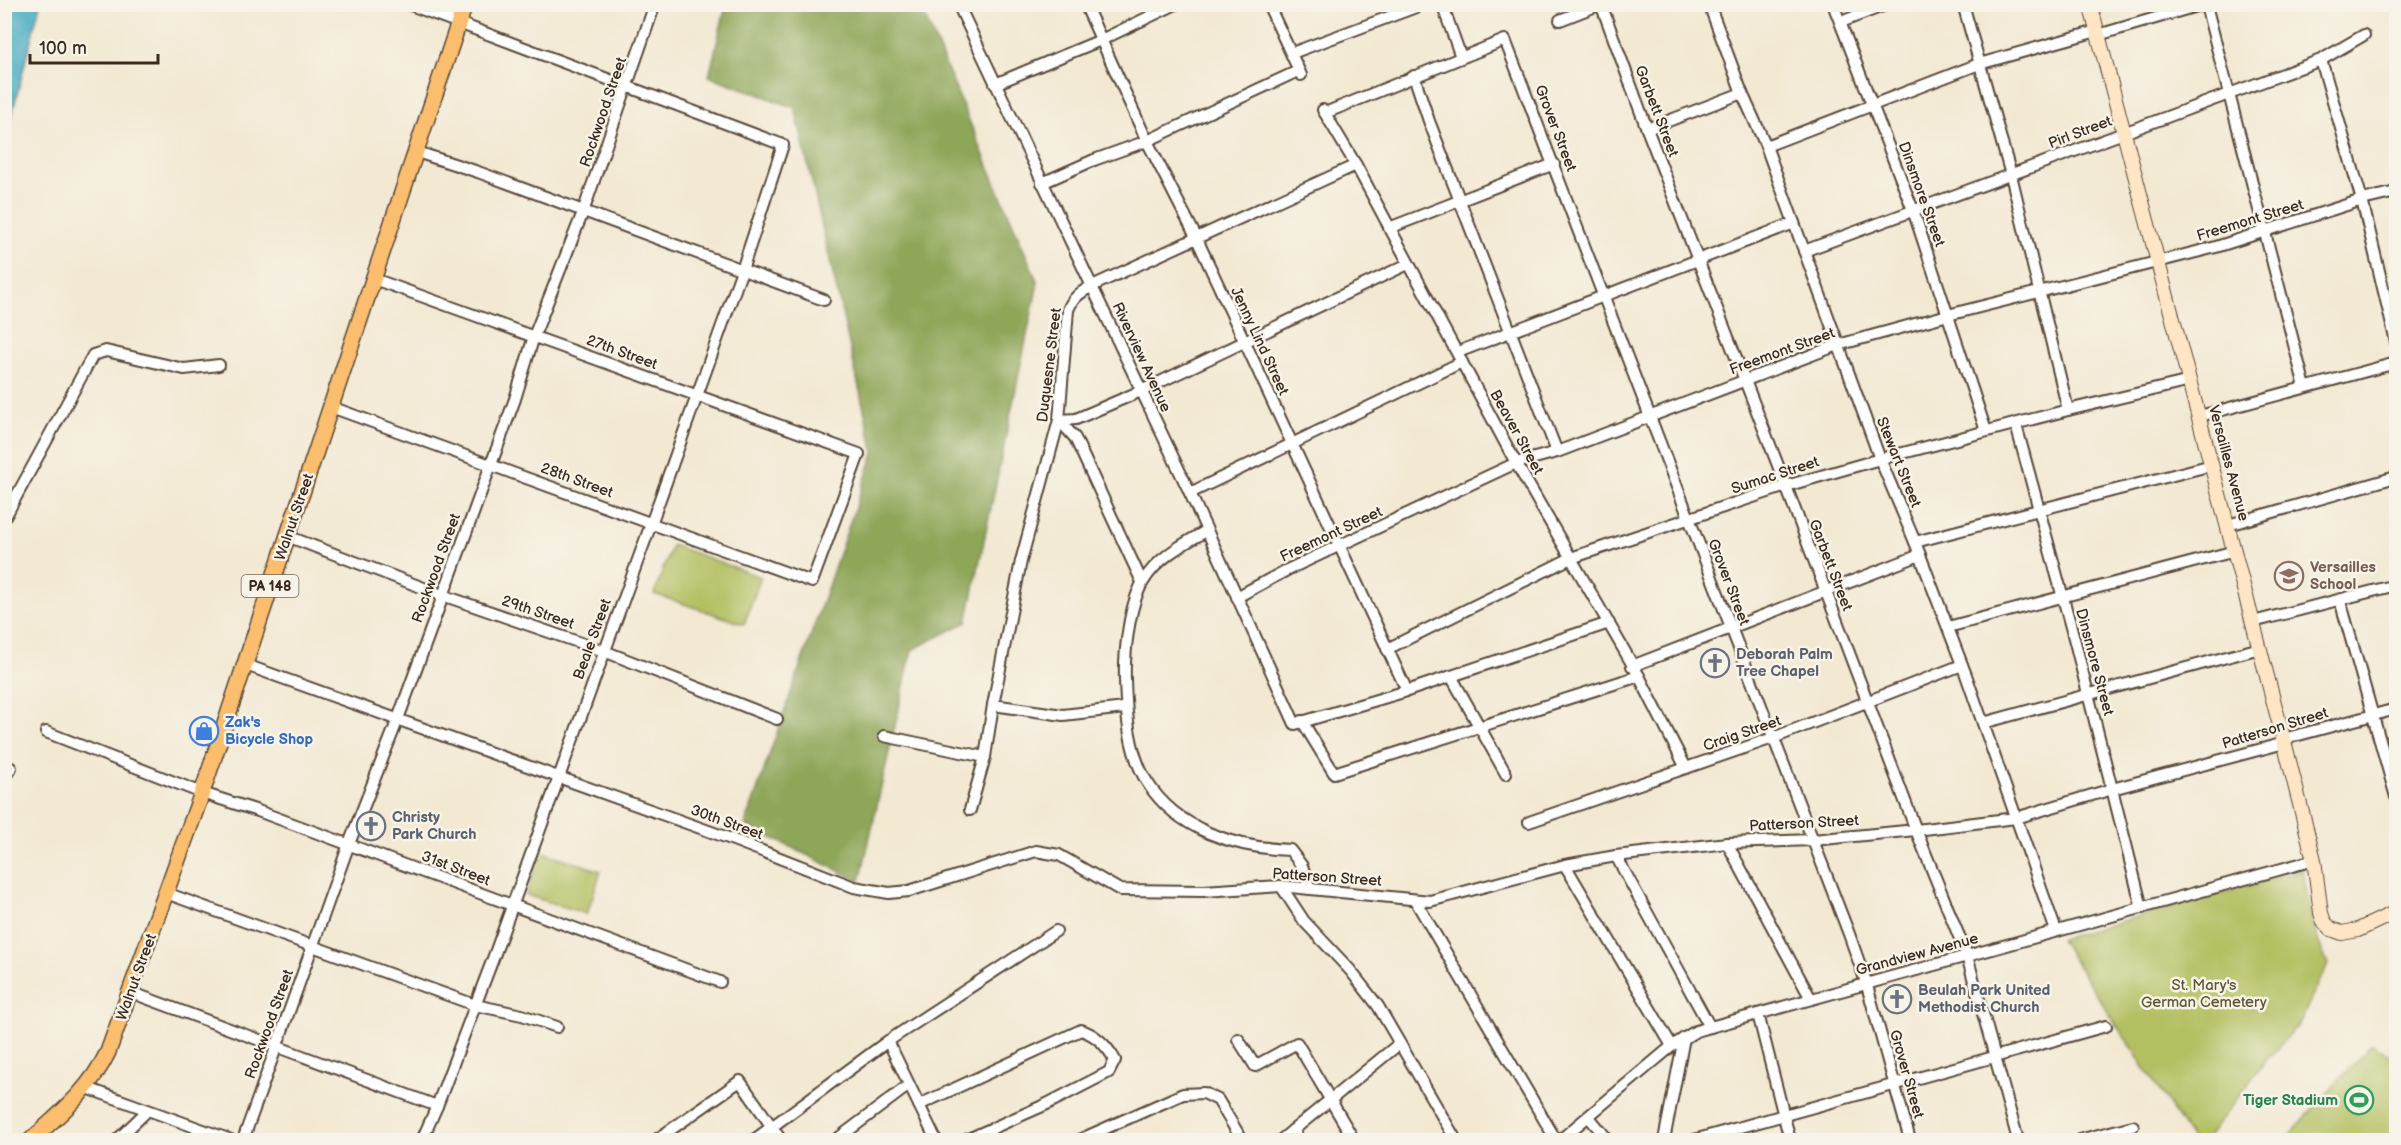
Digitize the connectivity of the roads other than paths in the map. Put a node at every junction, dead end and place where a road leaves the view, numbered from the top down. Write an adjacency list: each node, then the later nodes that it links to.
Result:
1 (408, 4): 18 (street)
2 (465, 4): 18 (main road, Walnut Street / PA 148)
3 (655, 4): 28 (street, Rockwood Street)
4 (958, 4): 27 (street, Riverview Avenue)
5 (1085, 4): 21 (street, Jenny Lind Street)
6 (1176, 4): 21 (street)
7 (1268, 4): 22 (street)
8 (1424, 4): 22 (street)
9 (1442, 4): 23 (street)
10 (1601, 4): 16 (street); 32 (street, Garbett Street)
11 (1709, 4): 29 (street, Stewart Street)
12 (1833, 4): 17 (street, Dinsmore Street)
13 (1888, 4): 17 (street)
14 (1964, 4): 25 (street)
15 (2090, 4): 19 (street, Versailles Avenue)
16 (1560, 20)
17 (1841, 22): 31 (street, Dinsmore Street)
18 (459, 24): 28 (street); 36 (main road, Walnut Street / PA 148)
19 (2097, 33): 25 (street); 30 (street); 33 (street, Versailles Avenue)
20 (2364, 35): 24 (street, Pirl Street)
21 (1101, 40): 27 (street); 34 (street, Jenny Lind Street)
22 (1292, 53): 34 (street)
23 (1461, 57): 26 (street); 37 (street, Grover Street)
24 (2321, 60): 30 (street, Pirl Street); 42 (street)
25 (1979, 64): 31 (street); 39 (street)
26 (1414, 76): 38 (street, Beaver Street); 43 (street)
27 (996, 84): 40 (street, Riverview Avenue)
28 (626, 87): 45 (street, Rockwood Street); 54 (street, Beale Street)
29 (1742, 93): 32 (street); 35 (street, Stewart Street)
30 (2230, 94): 33 (street, Pirl Street); 48 (street)
31 (1872, 105): 35 (street); 44 (street, Dinsmore Street)
32 (1647, 129): 51 (street, Garbett Street)
33 (2125, 131): 39 (street, Pirl Street); 52 (street, Versailles Avenue)
34 (1147, 141): 40 (street); 49 (street, Jenny Lind Street)
35 (1766, 146): 46 (street, Stewart Street)
36 (417, 152): 45 (street); 55 (main road, Walnut Street / PA 148)
37 (1554, 164): 43 (street); 58 (street, Grover Street)
38 (1356, 165): 47 (street, Beaver Street); 49 (street, Duquesne Street)
39 (2011, 175): 44 (street, Pirl Street); 57 (street)
40 (1042, 183): 56 (street, Riverview Avenue)
41 (2397, 192): 42 (street, Freemont Street)
42 (2362, 200): 48 (street, Freemont Street); 64 (street)
43 (1460, 202): 47 (street); 61 (street)
44 (1913, 210): 50 (street, Pirl Street); 60 (street, Dinsmore Street)
45 (583, 212): 54 (street); 62 (street, Rockwood Street)
46 (1794, 223): 50 (street, Stewart Street); 51 (street)
47 (1389, 228): 53 (street, Beaver Street)
48 (2265, 232): 52 (street, Freemont Street); 71 (street)
49 (1196, 237): 56 (street, Duquesne Street); 63 (street, Jenny Lind Street)
50 (1804, 251): 65 (street, Stewart Street)
51 (1698, 260): 58 (street); 69 (street, Garbett Street)
52 (2159, 262): 57 (street, Freemont Street); 70 (street, Versailles Avenue)
53 (1408, 264): 63 (street); 66 (street, Beaver Street)
54 (742, 270): 59 (street); 73 (street, Beale Street)
55 (374, 279): 62 (street, 27th Street); 74 (main road, Walnut Street / PA 148)
56 (1092, 286): 72 (street, Riverview Avenue); 78 (street, Duquesne Street)
57 (2040, 292): 60 (street, Freemont Street); 75 (street)
58 (1604, 296): 61 (street); 76 (street, Grover Street)
59 (824, 300)
60 (1948, 315): 65 (street, Freemont Street); 80 (street, Dinsmore Street)
61 (1511, 332): 66 (street); 82 (street)
62 (534, 336): 73 (street, 27th Street); 85 (street, Rockwood Street)
63 (1244, 342): 72 (street); 81 (street, Jenny Lind Street)
64 (2397, 342)
65 (1838, 345): 69 (street, Freemont Street); 83 (street, Stewart Street)
66 (1460, 357): 81 (street); 84 (street, Beaver Street)
67 (2397, 363): 71 (street)
68 (219, 365): 91 (street)
69 (1744, 380): 76 (street, Freemont Street); 88 (street, Garbett Street)
70 (2190, 381): 75 (street, Sumac Street); 77 (street, Versailles Avenue)
71 (2305, 387): 77 (street)
72 (1141, 391): 78 (street); 89 (street, Riverview Avenue)
73 (696, 395): 93 (street, Beale Street); 102 (street, 27th Street)
74 (332, 407): 85 (street, 28th Street); 96 (main road, Walnut Street / PA 148)
75 (2068, 410): 79 (street, Sumac Street)
76 (1650, 416): 82 (street, Freemont Street); 92 (street, Grover Street)
77 (2200, 417): 86 (street, Versailles Avenue)
78 (1059, 420): 103 (street); 125 (street, Duquesne Street)
79 (2016, 425): 80 (street, Sumac Street); 90 (street, Dinsmore Street)
80 (1986, 431): 83 (street, Sumac Street)
81 (1292, 445): 89 (street); 98 (street, Jenny Lind Street)
82 (1557, 452): 84 (street, Freemont Street)
83 (1880, 459): 88 (street, Sumac Street); 97 (street, Stewart Street)
84 (1516, 463): 98 (street, Freemont Street); 101 (street, Beaver Street)
85 (490, 465): 93 (street, 28th Street); 106 (street, Rockwood Street)
86 (2212, 465): 90 (street); 94 (street, Versailles Avenue)
87 (2397, 477): 94 (street)
88 (1786, 486): 92 (street, Sumac Street); 105 (street, Garbett Street)
89 (1190, 493): 95 (street, Riverview Avenue)
90 (2038, 510): 97 (street); 107 (street, Dinsmore Street)
91 (4, 519)
92 (1690, 520): 101 (street, Sumac Street); 112 (street, Grover Street)
93 (651, 524): 102 (street, 28th Street); 116 (street, Beale Street)
94 (2228, 525): 99 (street, Versailles Avenue)
95 (1206, 531): 103 (street); 108 (street, Riverview Avenue)
96 (287, 536): 106 (street, 29th Street); 117 (main road, Walnut Street / PA 148)
97 (1915, 542): 100 (street, Stewart Street)
98 (1340, 547): 108 (street, Freemont Street); 115 (street, Jenny Lind Street)
99 (2235, 551): 107 (street); 110 (street, Versailles Avenue)
100 (1920, 555): 105 (street); 113 (street, Stewart Street)
101 (1571, 558): 111 (street, Beaver Street); 115 (street, Sumac Street)
102 (812, 582)
103 (1142, 582): 126 (street)
104 (2397, 585): 109 (street)
105 (1825, 592): 112 (street); 124 (street, Garbett Street)
106 (442, 594): 116 (street, 29th Street); 129 (street, Rockwood Street)
107 (2061, 596): 113 (street); 123 (street, Dinsmore Street)
108 (1237, 597): 131 (street, Riverview Avenue)
109 (2340, 600): 110 (street); 128 (street)
110 (2253, 622): 114 (street, Versailles Avenue)
111 (1609, 623): 119 (street, Beaver Street); 120 (street)
112 (1730, 626): 119 (street); 136 (street, Grover Street)
113 (1948, 627): 118 (street, Stewart Street)
114 (2260, 648): 123 (street); 137 (street, Versailles Avenue)
115 (1387, 649): 122 (street, Jenny Lind Street)
116 (604, 651): 130 (street, 29th Street); 141 (street, Beale Street)
117 (243, 664): 129 (street, 30th Street); 143 (main road, Walnut Street / PA 148)
118 (1962, 665): 124 (street, Craig Street); 132 (street, Stewart Street)
119 (1632, 666): 121 (street, Beaver Street)
120 (1451, 676): 122 (street); 133 (street)
121 (1639, 676): 133 (street); 139 (street, Beaver Street)
122 (1407, 691): 131 (street)
123 (2088, 694): 132 (street); 142 (street, Dinsmore Street)
124 (1867, 700): 136 (street, Craig Street); 148 (street, Garbett Street)
125 (993, 705): 126 (street); 138 (street, Duquesne Street)
126 (1125, 708): 156 (street)
127 (2397, 708): 128 (street, Patterson Street)
128 (2372, 716): 137 (street, Patterson Street); 144 (street)
129 (398, 719): 141 (street, 30th Street); 151 (street, Rockwood Street)
130 (777, 719)
131 (1299, 723): 133 (street, Riverview Avenue)
132 (1983, 723): 146 (street, Stewart Street)
133 (1480, 728): 140 (street)
134 (46, 732): 143 (street, 31st Street)
135 (884, 736): 138 (street)
136 (1773, 738): 139 (street, Craig Street); 149 (street, Grover Street)
137 (2284, 741): 142 (street, Patterson Street); 153 (street, Versailles Avenue)
138 (985, 757): 145 (street, Duquesne Street)
139 (1686, 768): 147 (street, Craig Street)
140 (1506, 774)
141 (558, 777): 157 (street, 30th Street); 160 (street, Beale Street)
142 (2112, 789): 146 (street, Patterson Street); 161 (street, Dinsmore Street)
143 (202, 793): 151 (street, 31st Street); 158 (main road, Walnut Street / PA 148)
144 (2397, 797)
145 (970, 810)
146 (2016, 818): 148 (street, Patterson Street); 164 (street, Stewart Street)
147 (1529, 822)
148 (1916, 830): 149 (street, Patterson Street); 166 (street, Garbett Street)
149 (1813, 840): 150 (street, Patterson Street); 168 (street, Grover Street)
150 (1727, 843): 152 (street, Patterson Street); 170 (street)
151 (348, 844): 160 (street, 31st Street); 165 (street, Rockwood Street)
152 (1616, 856): 154 (street, Patterson Street); 175 (street)
153 (2314, 860): 161 (street, Grandview Avenue); 162 (street, Versailles Avenue)
154 (1564, 865): 159 (street, Patterson Street); 181 (street)
155 (1281, 886): 156 (street, Patterson Street); 157 (street, Patterson Street); 179 (street)
156 (1310, 889): 159 (street, Patterson Street)
157 (1204, 891)
158 (166, 893): 165 (street); 169 (main road, Walnut Street / PA 148)
159 (1415, 900): 212 (street)
160 (511, 905): 167 (street, 31st Street); 171 (street, Beale Street)
161 (2142, 908): 164 (street, Grandview Avenue)
162 (2397, 912)
163 (1056, 931): 178 (street)
164 (2056, 932): 166 (street, Grandview Avenue)
165 (313, 948): 171 (street); 180 (street, Rockwood Street)
166 (1966, 956): 168 (street, Grandview Avenue); 182 (street, Garbett Street)
167 (720, 982)
168 (1866, 982): 170 (street, Grandview Avenue); 184 (street, Grover Street)
169 (130, 992): 180 (street); 185 (main road, Walnut Street / PA 148)
170 (1811, 999): 172 (street, Grandview Avenue)
171 (475, 1005): 174 (street); 188 (street, Beale Street)
172 (1758, 1014): 175 (street, Grandview Avenue); 190 (street)
173 (2106, 1026): 182 (street)
174 (557, 1027)
175 (1710, 1027): 176 (street, Grandview Avenue)
176 (1684, 1038): 181 (street, Grandview Avenue); 214 (street)
177 (1238, 1039): 186 (street)
178 (888, 1041): 183 (street); 193 (street)
179 (1399, 1044): 186 (street); 211 (street)
180 (278, 1045): 188 (street); 199 (street, Rockwood Street)
181 (1672, 1047): 191 (street, Grandview Avenue)
182 (1995, 1057): 184 (street); 218 (street, Garbett Street)
183 (909, 1085): 187 (street); 204 (street)
184 (1894, 1085): 190 (street); 217 (street, Grover Street)
185 (87, 1088): 189 (street); 196 (main road, Walnut Street / PA 148)
186 (1329, 1099): 194 (street); 210 (street)
187 (919, 1105): 195 (street); 205 (street)
188 (437, 1106): 200 (street, Beale Street)
189 (147, 1111): 197 (street); 198 (street)
190 (1784, 1116): 215 (street); 216 (street)
191 (1589, 1118): 212 (street, Grandview Avenue); 213 (street)
192 (2133, 1126): 219 (street)
193 (772, 1127): 201 (street); 202 (street); 203 (street)
194 (1293, 1130): 208 (street); 209 (street)
195 (932, 1139)
196 (31, 1140)
197 (117, 1140)
198 (231, 1140)
199 (243, 1140)
200 (422, 1140)
201 (656, 1140)
202 (754, 1140)
203 (781, 1140)
204 (836, 1140)
205 (966, 1140)
206 (1079, 1140): 207 (street)
207 (1242, 1140)
208 (1281, 1140)
209 (1299, 1140)
210 (1354, 1140)
211 (1456, 1140)
212 (1558, 1140)
213 (1608, 1140)
214 (1664, 1140)
215 (1694, 1140)
216 (1790, 1140)
217 (1910, 1140)
218 (2018, 1140)
219 (2079, 1140)

